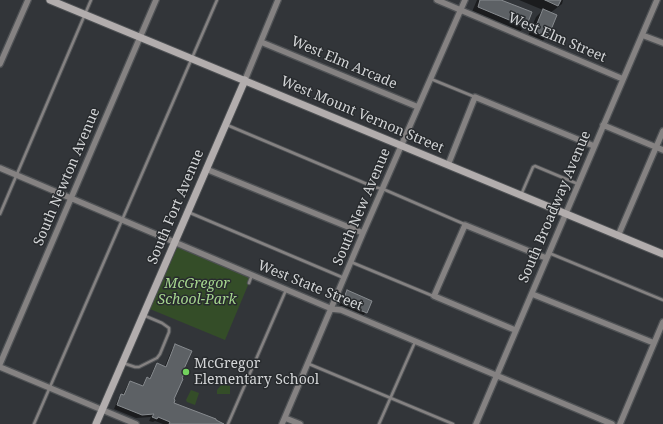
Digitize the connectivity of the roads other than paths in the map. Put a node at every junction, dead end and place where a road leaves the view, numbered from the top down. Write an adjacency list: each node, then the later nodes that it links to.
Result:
1 (28, 0): 17 (street)
2 (50, 0): 11 (street, West Mount Vernon Street)
3 (91, 0): 11 (lane)
4 (156, 0): 13 (street, South Newton Avenue)
5 (217, 0): 16 (lane)
6 (278, 0): 14 (street, South Fort Avenue)
7 (437, 0): 10 (street, West Elm Street)
8 (465, 0): 10 (street, South New Avenue)
9 (657, 0): 12 (street, South Broadway Avenue)
10 (461, 10): 18 (street, South New Avenue); 19 (street, West Elm Street)
11 (85, 15): 13 (street, West Mount Vernon Street); 33 (lane)
12 (642, 35): 15 (street); 19 (street, South Broadway Avenue)
13 (140, 38): 16 (street, West Mount Vernon Street); 37 (street, South Newton Avenue)
14 (261, 42): 20 (street, South Fort Avenue); 22 (street, West Elm Arcade)
15 (663, 43)
16 (192, 59): 20 (street, West Mount Vernon Street); 41 (lane)
17 (0, 64)
18 (430, 79): 21 (lane); 22 (street, South New Avenue)
19 (623, 79): 24 (street, South Broadway Avenue)
20 (245, 80): 23 (street, South Fort Avenue); 26 (street, West Mount Vernon Street)
21 (475, 98): 27 (street); 30 (street)
22 (418, 107): 26 (street, South New Avenue)
23 (226, 124): 32 (street, South Fort Avenue); 35 (lane)
24 (603, 125): 27 (street, South Broadway Avenue); 28 (street)
25 (663, 131): 28 (street)
26 (402, 146): 30 (street, West Mount Vernon Street); 35 (street, South New Avenue)
27 (594, 146): 34 (street, South Broadway Avenue)
28 (656, 147): 29 (street); 44 (street)
29 (663, 150)
30 (448, 165): 36 (street, West Mount Vernon Street)
31 (0, 168): 33 (street, West State Street)
32 (206, 169): 38 (street, South Fort Avenue); 43 (street)
33 (17, 176): 37 (street, West State Street); 39 (lane)
34 (578, 184): 36 (lane); 40 (street, South Broadway Avenue)
35 (383, 189): 42 (lane); 43 (street, South New Avenue)
36 (521, 195): 40 (street, West Mount Vernon Street)
37 (70, 198): 41 (street, West State Street); 63 (street, South Newton Avenue)
38 (188, 212): 45 (street, South Fort Avenue); 50 (lane)
39 (0, 214)
40 (566, 214): 44 (street, West Mount Vernon Street); 47 (street, South Broadway Avenue)
41 (122, 220): 45 (street, West State Street); 67 (lane)
42 (465, 225): 47 (street); 54 (street)
43 (363, 233): 48 (street, South New Avenue)
44 (618, 236): 46 (street, West Mount Vernon Street)
45 (175, 242): 49 (street, West State Street); 57 (street, South Fort Avenue)
46 (663, 254)
47 (547, 255): 53 (street, South Broadway Avenue); 55 (lane)
48 (351, 262): 50 (street, South New Avenue); 54 (lane)
49 (252, 275): 51 (lane); 52 (street, West State Street)
50 (345, 278): 56 (street, South New Avenue)
51 (249, 283)
52 (287, 290): 56 (street, West State Street); 74 (lane)
53 (532, 294): 59 (street, South Broadway Avenue); 61 (street)
54 (434, 296): 59 (street)
55 (663, 300)
56 (332, 308): 60 (street, West State Street); 64 (street, South New Avenue)
57 (143, 315): 62 (street, South Fort Avenue); 62 (lane)
58 (663, 322): 61 (street)
59 (515, 330): 66 (street, South Broadway Avenue)
60 (415, 341): 66 (street, West State Street); 68 (lane)
61 (654, 343): 81 (street)
62 (122, 362): 69 (street, South Fort Avenue)
63 (0, 364)
64 (308, 364): 68 (lane); 70 (street, South New Avenue)
65 (0, 367): 67 (street)
66 (497, 375): 79 (street, South Broadway Avenue); 80 (street, West State Street)
67 (50, 388): 69 (street); 71 (lane)
68 (390, 398): 77 (lane); 78 (lane)
69 (102, 410): 72 (street, South Fort Avenue); 73 (street)
70 (285, 418): 75 (street, South New Avenue); 76 (street)
71 (34, 424)
72 (96, 424)
73 (136, 424)
74 (228, 424)
75 (282, 424)
76 (300, 424)
77 (379, 424)
78 (453, 424)
79 (476, 424)
80 (612, 424)
81 (620, 424)

